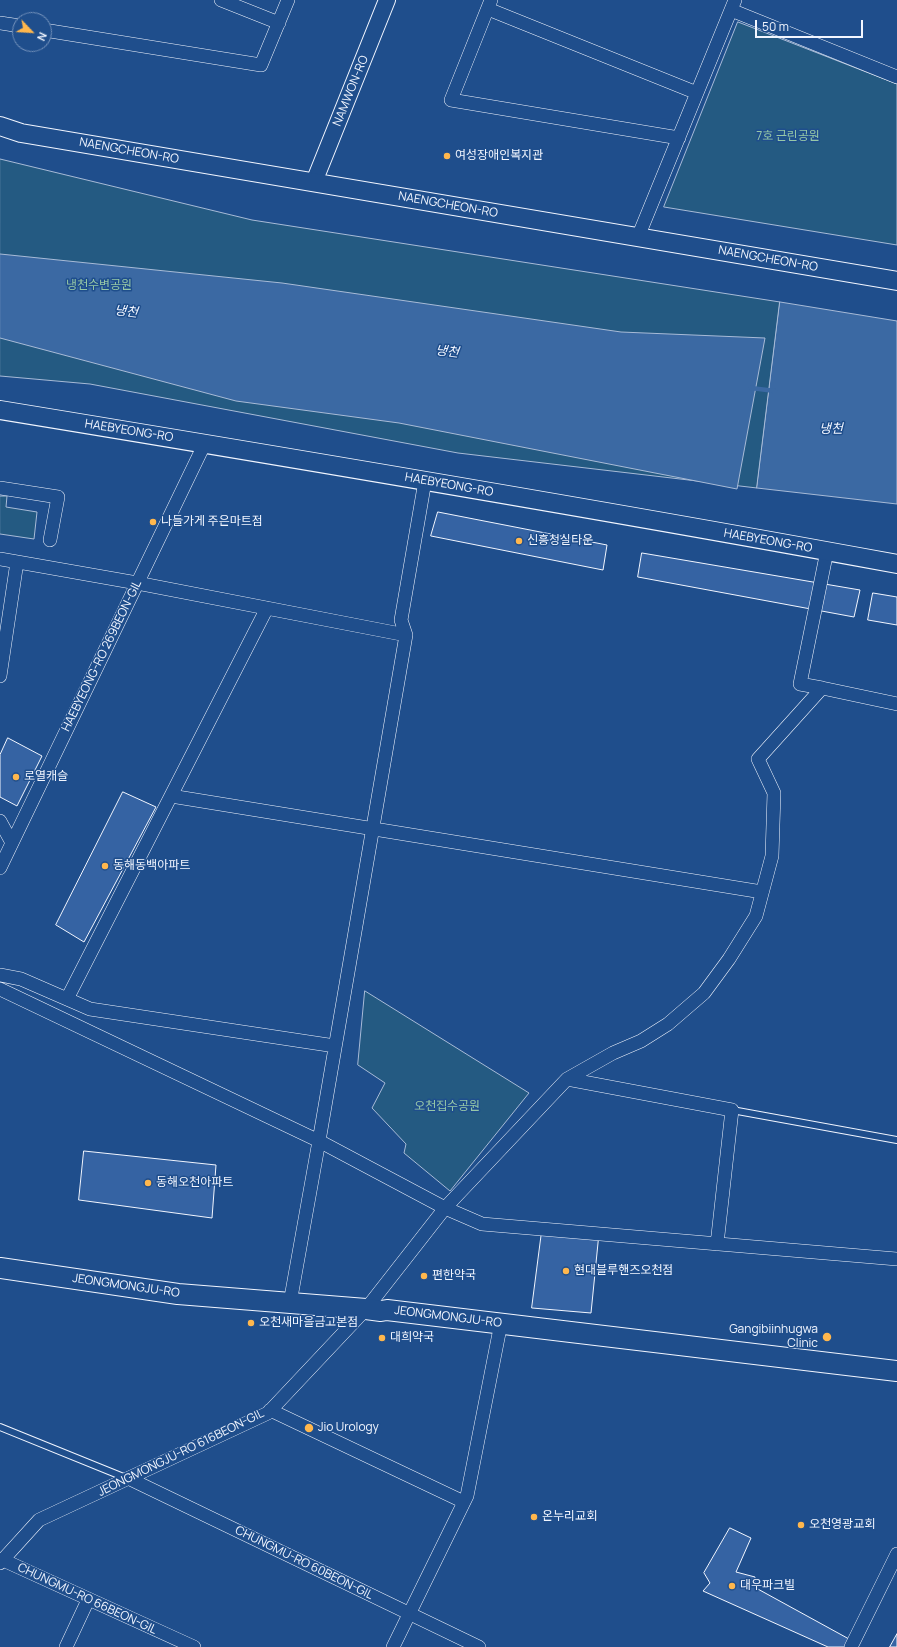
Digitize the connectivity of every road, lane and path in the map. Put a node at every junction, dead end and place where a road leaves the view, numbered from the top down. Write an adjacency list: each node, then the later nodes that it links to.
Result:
1 (221, 0): 7 (street)
2 (288, 0): 7 (street)
3 (387, 0): 14 (street, NAMWON-RO)
4 (490, 4): 11 (street); 13 (street)
5 (733, 5): 10 (street); 11 (street)
6 (0, 22): 8 (street)
7 (279, 23): 9 (street)
8 (12, 24)
9 (52, 31)
10 (897, 77)
11 (697, 93): 13 (street)
12 (0, 126): 14 (main road, NAENGCHEON-RO)
13 (679, 138): 15 (street)
14 (314, 182): 15 (main road, NAENGCHEON-RO)
15 (638, 237): 16 (main road, NAENGCHEON-RO)
16 (897, 281)
17 (0, 410): 18 (main road, HAEBYEONG-RO)
18 (205, 443): 19 (main road, HAEBYEONG-RO); 26 (street, HAEBYEONG-RO 269BEON-GIL)
19 (425, 481): 22 (main road, HAEBYEONG-RO); 28 (street)
20 (0, 488): 21 (street)
21 (50, 540)
22 (827, 551): 25 (main road, HAEBYEONG-RO); 30 (street)
23 (0, 559): 24 (street)
24 (17, 562): 26 (street); 29 (street)
25 (897, 564)
26 (137, 583): 27 (street); 35 (street, HAEBYEONG-RO 269BEON-GIL)
27 (267, 608): 28 (street); 32 (street)
28 (406, 635): 34 (street)
29 (0, 676)
30 (822, 688): 31 (street); 37 (street, JEONGMONGJU-RO 616BEON-GIL)
31 (897, 704)
32 (171, 796): 34 (street); 40 (street)
33 (0, 821): 35 (street)
34 (372, 830): 37 (street); 41 (street)
35 (12, 843): 36 (street, HAEBYEONG-RO 269BEON-GIL)
36 (0, 868)
37 (762, 892): 42 (street, JEONGMONGJU-RO 616BEON-GIL)
38 (0, 975): 40 (street)
39 (0, 989): 45 (street)
40 (67, 999): 41 (street)
41 (335, 1046): 45 (street)
42 (567, 1079): 43 (street); 46 (street, JEONGMONGJU-RO 616BEON-GIL)
43 (732, 1110): 44 (lane); 47 (street)
44 (897, 1140)
45 (319, 1141): 46 (street); 50 (street)
46 (445, 1208): 47 (street); 51 (street, JEONGMONGJU-RO 616BEON-GIL)
47 (716, 1244): 48 (street)
48 (897, 1259)
49 (0, 1268): 50 (main road, JEONGMONGJU-RO)
50 (290, 1303): 51 (main road, JEONGMONGJU-RO)
51 (366, 1309): 52 (main road, JEONGMONGJU-RO); 54 (street, JEONGMONGJU-RO 616BEON-GIL)
52 (501, 1323): 53 (main road, JEONGMONGJU-RO); 57 (street)
53 (897, 1371)
54 (270, 1410): 56 (street, JEONGMONGJU-RO 616BEON-GIL); 57 (street)
55 (0, 1427): 56 (lane)
56 (130, 1479): 59 (street, JEONGMONGJU-RO 616BEON-GIL); 61 (street, CHUNGMU-RO 60BEON-GIL)
57 (464, 1502): 61 (street)
58 (897, 1554): 66 (street)
59 (1, 1560): 60 (street, CHUNGMU-RO 66BEON-GIL)
60 (88, 1600): 62 (street); 63 (street, CHUNGMU-RO 66BEON-GIL)
61 (410, 1614): 64 (street); 65 (street, CHUNGMU-RO 60BEON-GIL)
62 (66, 1647)
63 (194, 1647)
64 (393, 1647)
65 (479, 1647)
66 (851, 1647)

